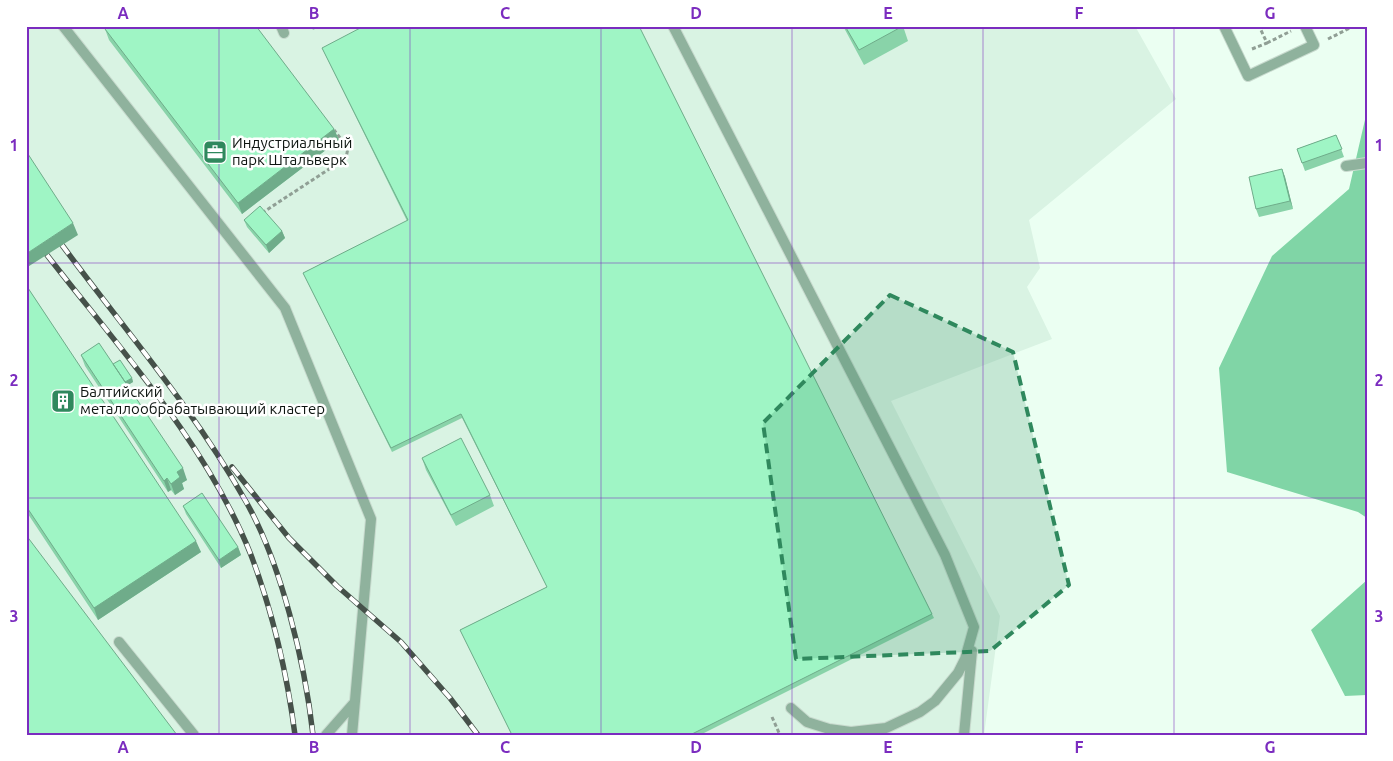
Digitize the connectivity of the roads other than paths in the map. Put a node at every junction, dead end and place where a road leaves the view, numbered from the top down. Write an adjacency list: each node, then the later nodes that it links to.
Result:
1 (62, 26): 9 (lane)
2 (673, 26): 7 (lane)
3 (1224, 26): 4 (lane)
4 (1305, 26)
5 (1367, 163): 6 (lane)
6 (1346, 166)
7 (974, 627): 10 (lane); 14 (lane)
8 (119, 642): 11 (lane)
9 (355, 702): 12 (lane); 13 (lane)
10 (791, 708)
11 (194, 735)
12 (326, 735)
13 (352, 735)
14 (964, 735)

